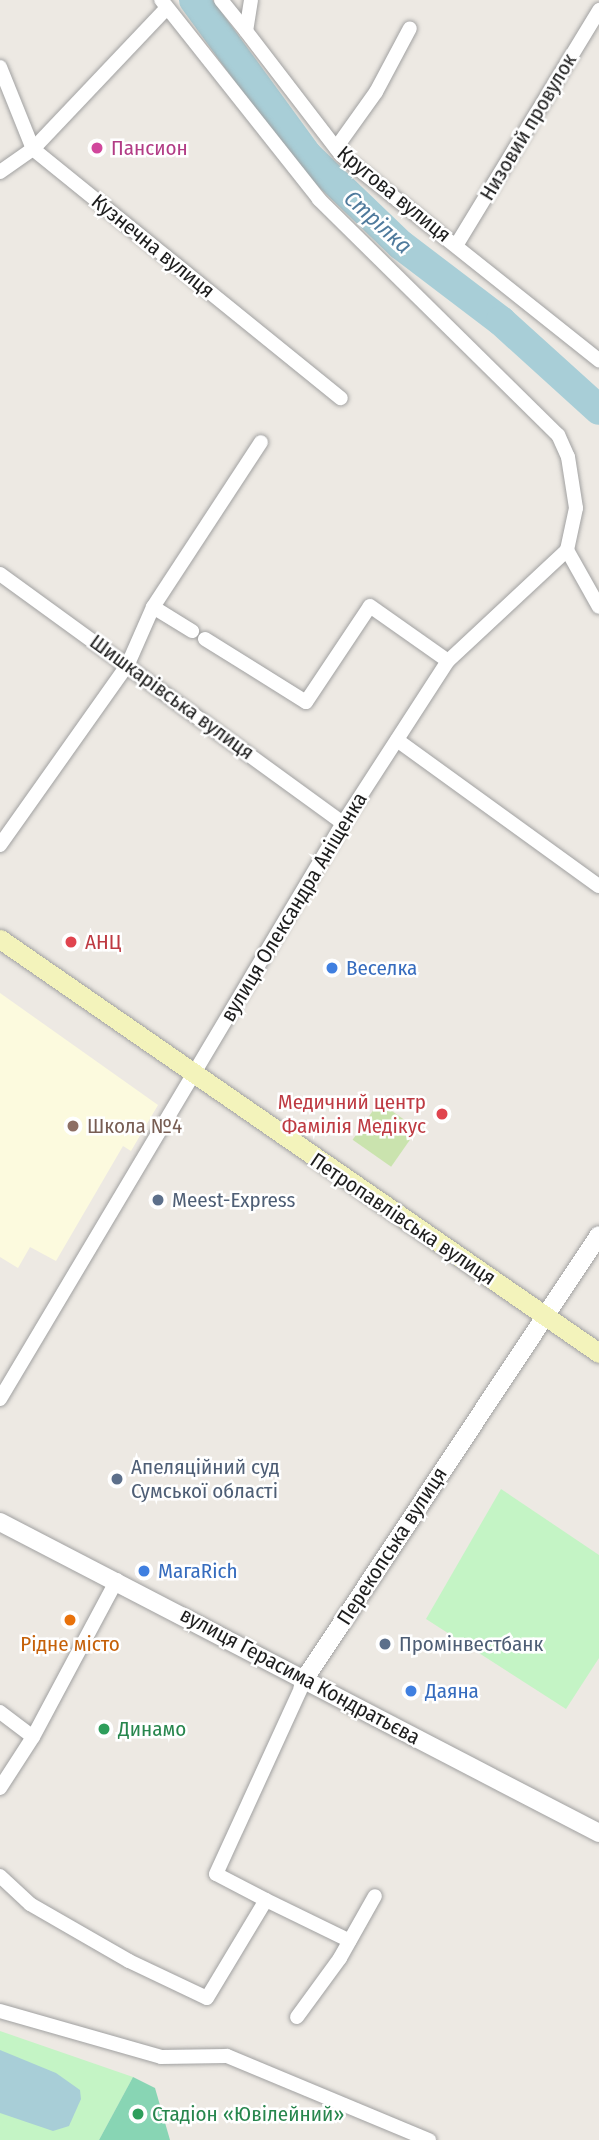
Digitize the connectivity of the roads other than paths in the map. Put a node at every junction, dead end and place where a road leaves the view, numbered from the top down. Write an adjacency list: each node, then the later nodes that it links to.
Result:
1 (221, 0): 6 (street, Кругова вулиця)
2 (251, 0): 6 (street)
3 (164, 4): 9 (street); 15 (street)
4 (599, 10): 11 (street, Низовий провулок)
5 (410, 28): 8 (street)
6 (246, 31): 8 (street, Кругова вулиця)
7 (0, 67): 9 (street, Кузнечна вулиця)
8 (336, 148): 11 (street, Кругова вулиця)
9 (33, 149): 10 (street); 13 (street, Кузнечна вулиця)
10 (0, 172)
11 (457, 244): 12 (street, Кругова вулиця)
12 (597, 354)
13 (341, 398)
14 (261, 442): 17 (street)
15 (567, 550): 18 (street); 19 (street, вулиця Олександра Аніщенка)
16 (0, 574): 20 (street, Шишкарівська вулиця)
17 (153, 607): 19 (street); 20 (street)
18 (599, 607)
19 (448, 661): 21 (street, вулиця Олександра Аніщенка)
20 (128, 664): 22 (street, Шишкарівська вулиця); 23 (street)
21 (397, 740): 22 (street, вулиця Олександра Аніщенка); 24 (street)
22 (343, 823): 26 (street, вулиця Олександра Аніщенка)
23 (0, 845)
24 (599, 886)
25 (0, 939): 26 (main road, Петропавлівська вулиця)
26 (193, 1075): 28 (main road, Петропавлівська вулиця); 30 (street, вулиця Олександра Аніщенка)
27 (599, 1235): 28 (street, Перекопська вулиця)
28 (543, 1314): 29 (main road, Петропавлівська вулиця); 33 (street, Перекопська вулиця)
29 (599, 1353)
30 (0, 1399)
31 (0, 1522): 32 (street, вулиця Герасима Кондратьєва)
32 (117, 1580): 33 (street, вулиця Герасима Кондратьєва); 35 (street)
33 (306, 1677): 37 (street, вулиця Герасима Кондратьєва); 40 (street, Перекопська вулиця)
34 (0, 1712): 35 (street)
35 (33, 1737): 36 (street)
36 (0, 1788)
37 (599, 1833)
38 (0, 1877): 40 (street)
39 (375, 1896): 41 (street)
40 (266, 1900): 41 (street)
41 (350, 1941): 43 (street)
42 (0, 2011): 44 (street)
43 (297, 2017)
44 (429, 2140)

